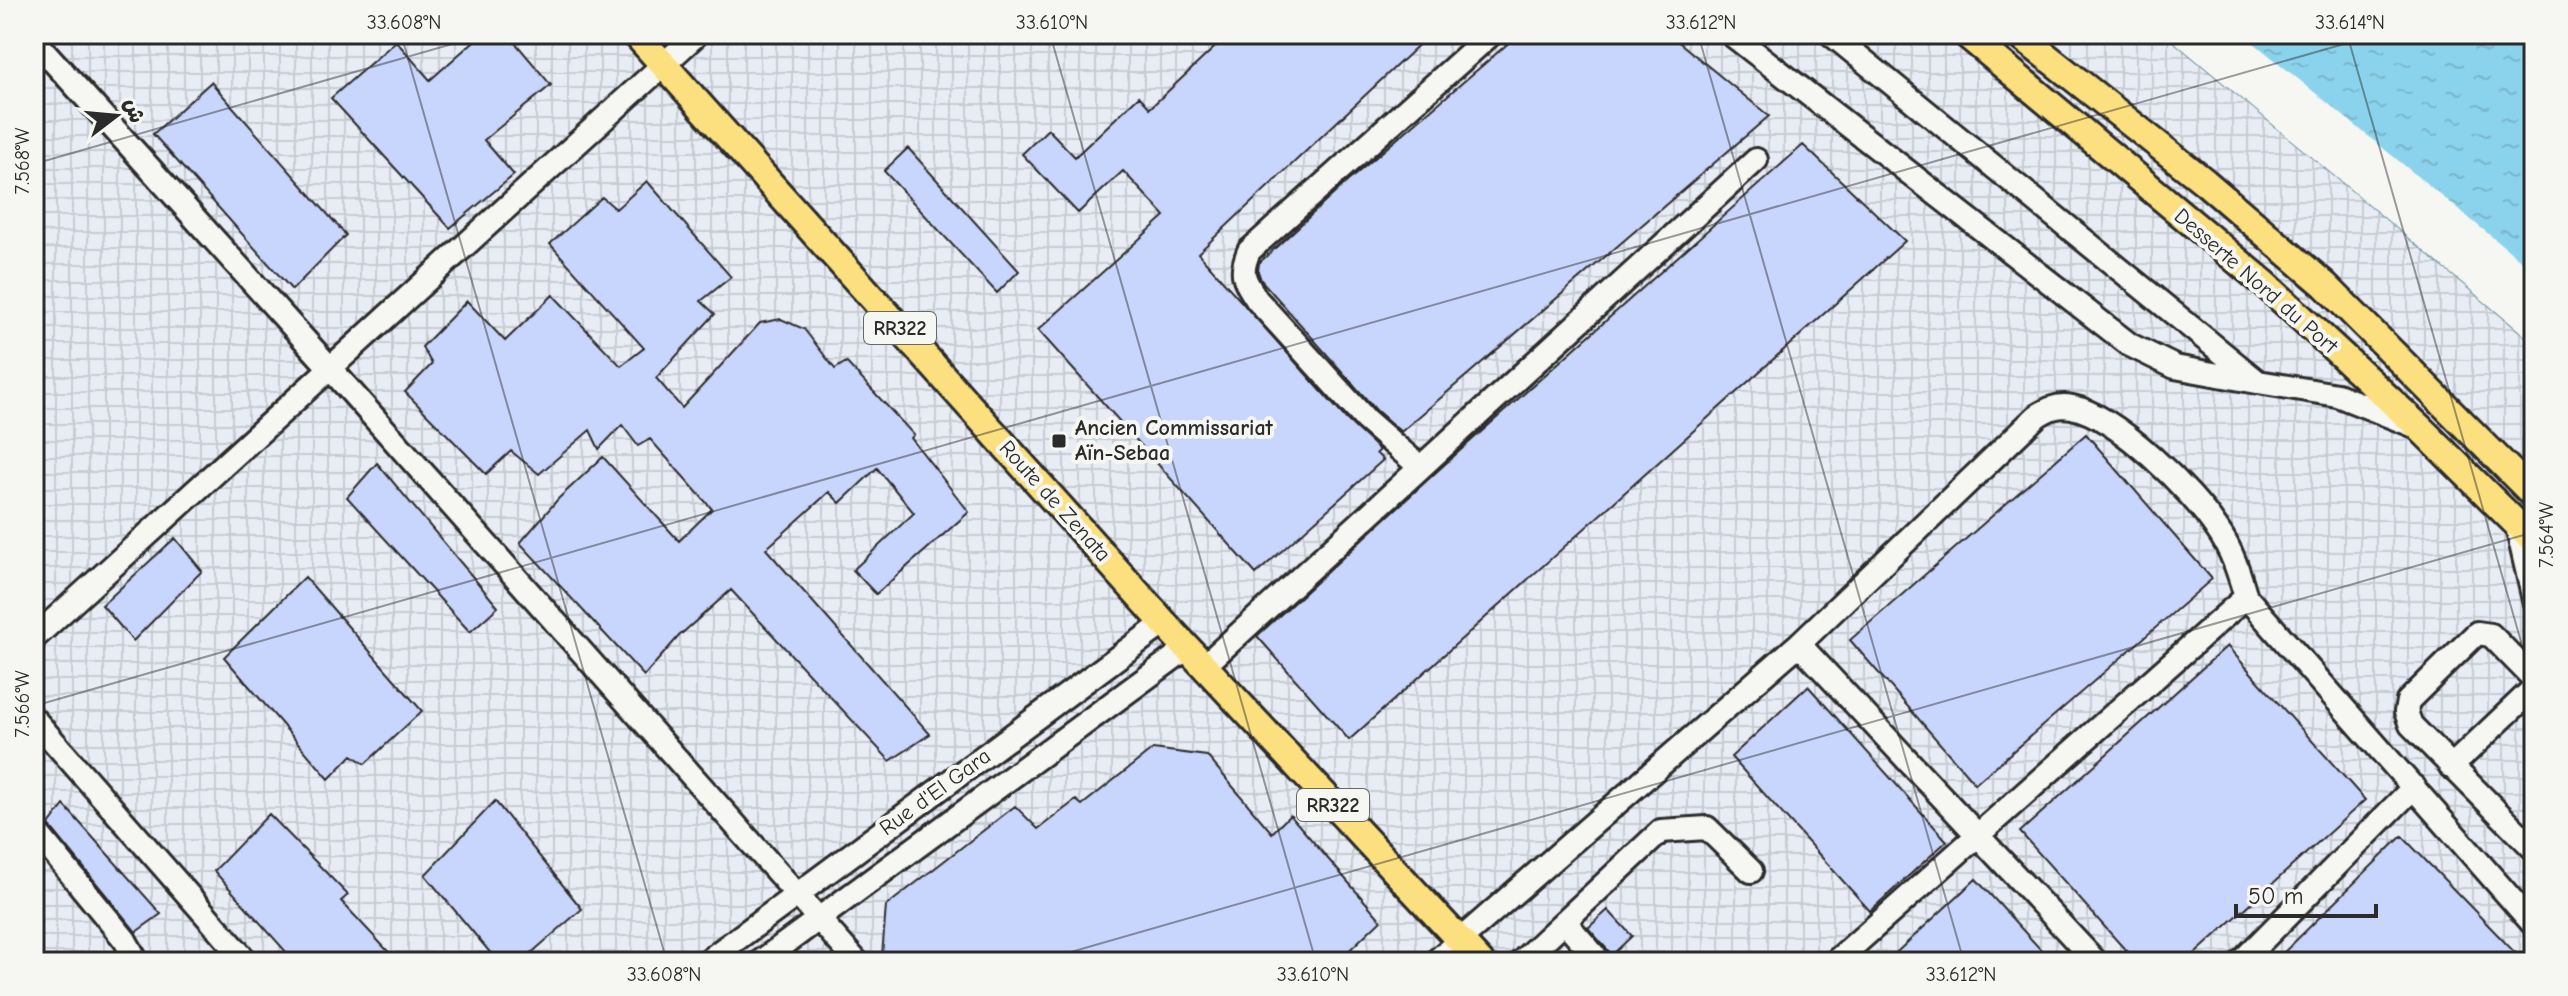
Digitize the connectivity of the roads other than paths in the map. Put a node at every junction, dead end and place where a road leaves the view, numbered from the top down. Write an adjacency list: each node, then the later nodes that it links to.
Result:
1 (636, 34): 9 (main road, Route de Zenata / RR322)
2 (697, 34): 9 (street)
3 (1491, 34): 14 (street)
4 (1731, 34): 12 (street)
5 (1831, 34): 12 (street)
6 (1966, 34): 13 (main road, Desserte Nord du Port)
7 (2018, 34): 15 (main road, Desserte Nord du Port)
8 (34, 40): 11 (street)
9 (664, 65): 11 (street); 19 (main road, Route de Zenata / RR322)
10 (1756, 160): 14 (street, Rue d'El Gara)
11 (330, 368): 20 (street); 32 (street)
12 (2258, 382): 13 (street)
13 (2420, 428): 16 (main road, Desserte Nord du Port)
14 (1420, 467): 22 (street, Rue d'El Gara)
15 (2534, 495)
16 (2525, 532): 18 (street)
17 (2246, 597): 21 (street); 27 (street); 29 (street)
18 (2534, 600)
19 (1164, 623): 22 (main road, Route de Zenata / RR322); 32 (street, Rue d'El Gara)
20 (34, 638)
21 (1799, 644): 29 (street); 36 (street)
22 (1195, 657): 33 (street, Rue d'El Gara); 36 (main road, Route de Zenata / RR322)
23 (2534, 679): 26 (street)
24 (2534, 688): 26 (street)
25 (34, 719): 38 (street)
26 (2451, 767): 30 (street)
27 (2414, 787): 35 (street); 48 (street)
28 (34, 829): 37 (street)
29 (1976, 836): 46 (street); 47 (street)
30 (2534, 849)
31 (1751, 871): 34 (street)
32 (796, 894): 33 (street); 39 (street, Rue d'El Gara)
33 (817, 919): 40 (street, Rue d'El Gara); 41 (street)
34 (1565, 922): 44 (street); 45 (street)
35 (2534, 925)
36 (1460, 940): 42 (street); 43 (main road, Route de Zenata / RR322)
37 (137, 962)
38 (247, 962)
39 (706, 962)
40 (760, 962)
41 (857, 962)
42 (1435, 962)
43 (1480, 962)
44 (1521, 962)
45 (1600, 962)
46 (1835, 962)
47 (2096, 962)
48 (2241, 962)

